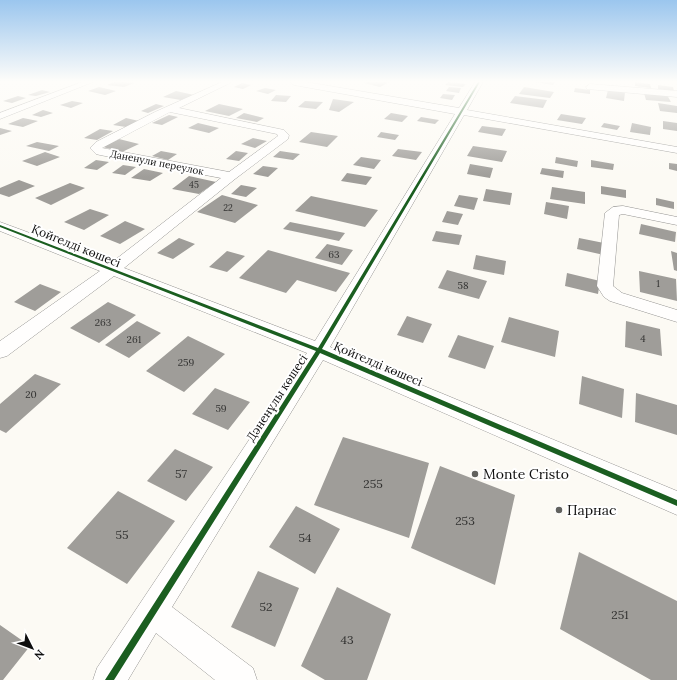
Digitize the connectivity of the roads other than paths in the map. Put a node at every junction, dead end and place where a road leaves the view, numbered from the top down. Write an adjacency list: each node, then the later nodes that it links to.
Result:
1 (161, 114): 6 (street, Даненули переулок)
2 (193, 114): 6 (street, Даненули переулок)
3 (459, 114): 11 (street, Дәненұлы көшесі)
4 (476, 114): 5 (street)
5 (677, 150)
6 (231, 176): 9 (street, Даненули переулок)
7 (677, 221): 10 (street)
8 (0, 226): 9 (street, Қойгелді көшесі)
9 (111, 270): 11 (street, Қойгелді көшесі); 12 (street, Даненули переулок)
10 (677, 316)
11 (319, 350): 13 (street, Қойгелді көшесі); 14 (street, Дәненұлы көшесі)
12 (0, 351)
13 (677, 503)
14 (153, 611): 15 (street, Дәненұлы көшесі); 16 (street)
15 (109, 680)
16 (241, 680)

